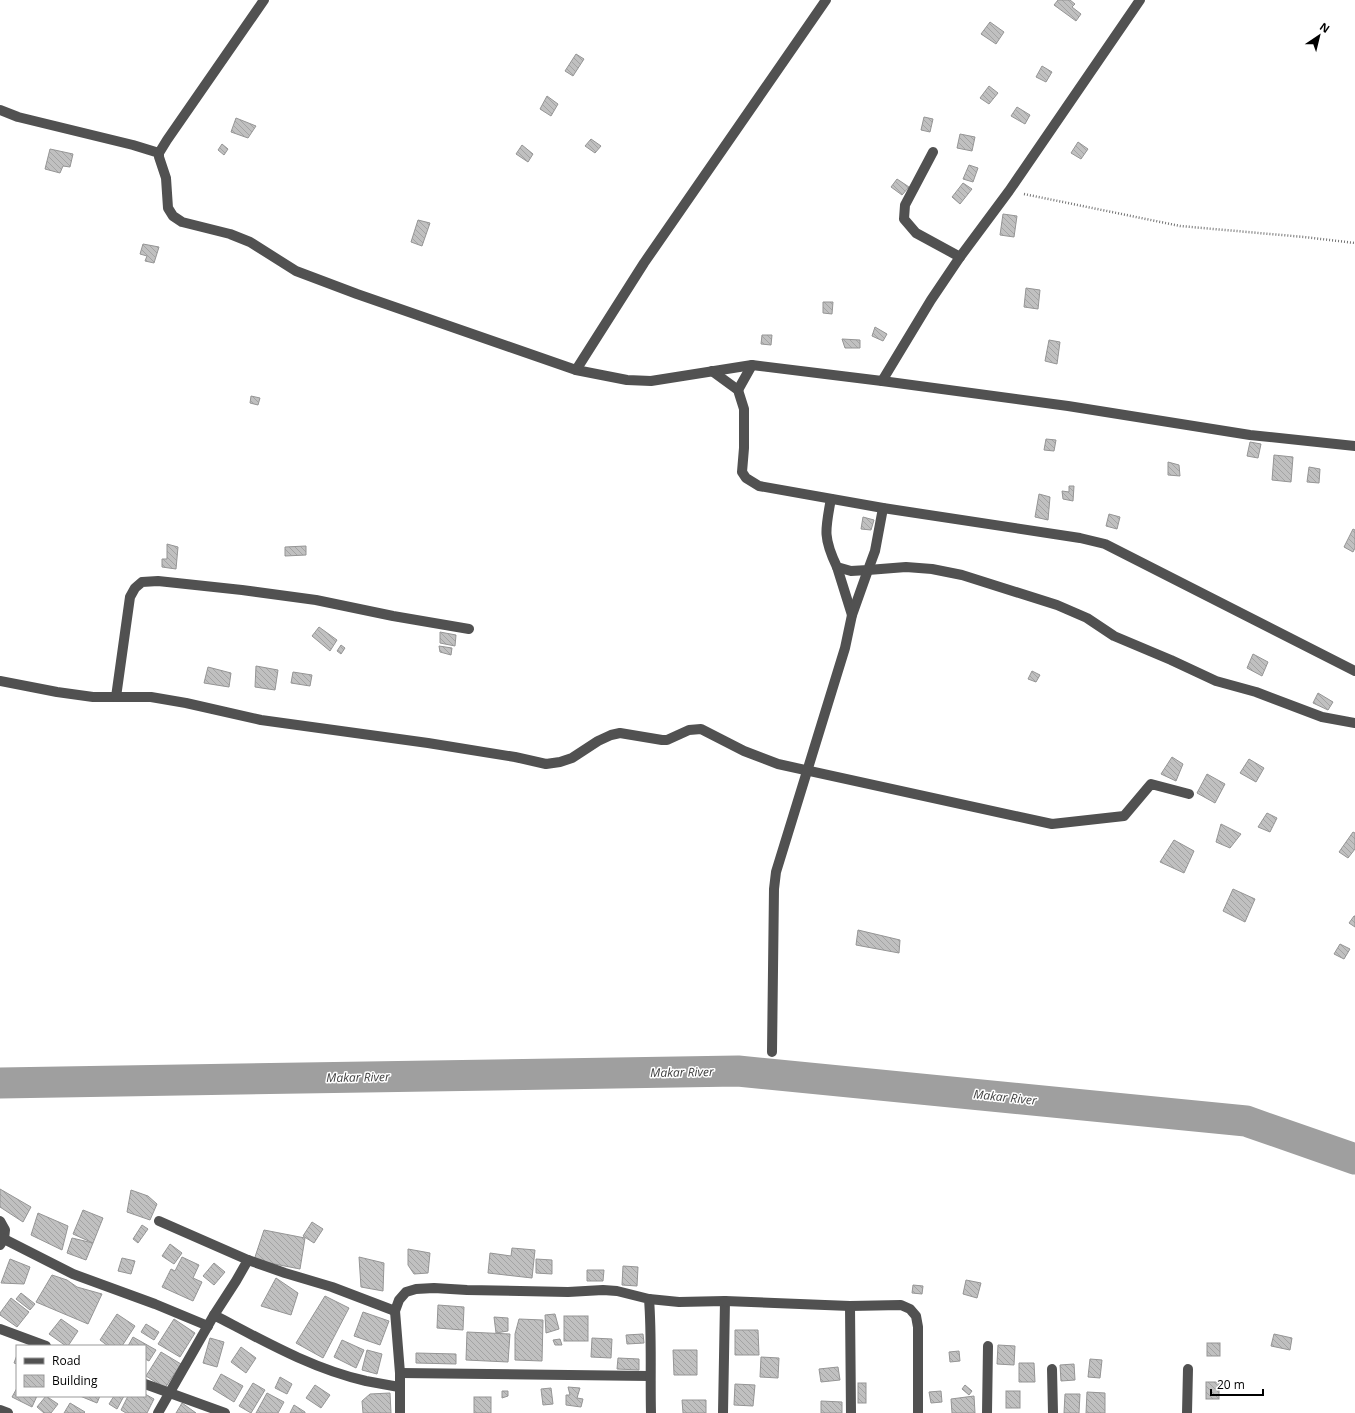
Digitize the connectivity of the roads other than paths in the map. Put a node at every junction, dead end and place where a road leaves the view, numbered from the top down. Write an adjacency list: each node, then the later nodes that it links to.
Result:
1 (264, 0): 6 (street)
2 (826, 0): 9 (street)
3 (1140, 0): 7 (street)
4 (0, 110): 6 (street)
5 (933, 152): 7 (street)
6 (159, 153): 9 (street)
7 (960, 257): 11 (street)
8 (752, 365): 10 (street); 11 (street); 12 (street)
9 (576, 370): 10 (street)
10 (712, 371): 12 (street)
11 (882, 380): 13 (street)
12 (738, 390): 14 (street)
13 (1355, 446)
14 (830, 500): 15 (street); 16 (street)
15 (883, 508): 17 (street); 20 (street)
16 (837, 567): 17 (street); 18 (street)
17 (868, 570): 18 (street); 23 (street)
18 (852, 615): 24 (street)
19 (469, 629): 22 (street)
20 (1355, 671)
21 (0, 681): 22 (street)
22 (116, 697): 24 (street)
23 (1355, 723)
24 (807, 771): 25 (street); 26 (street)
25 (1189, 794)
26 (772, 1052)
27 (0, 1221): 29 (street)
28 (158, 1222): 30 (street)
29 (2, 1242): 36 (street)
30 (248, 1260): 34 (street); 35 (street)
31 (649, 1299): 32 (street); 34 (street); 43 (street)
32 (725, 1301): 33 (street); 53 (street)
33 (850, 1306): 54 (street); 55 (street)
34 (395, 1311): 42 (street)
35 (214, 1315): 36 (street); 45 (street)
36 (208, 1326): 46 (street)
37 (0, 1329): 38 (street)
38 (43, 1345)
39 (988, 1346): 56 (street)
40 (1188, 1368): 58 (street)
41 (1052, 1369): 57 (street)
42 (400, 1373): 43 (street); 45 (street)
43 (650, 1376): 52 (street)
44 (146, 1384): 46 (street)
45 (399, 1386): 51 (street)
46 (170, 1393): 49 (street); 50 (street)
47 (0, 1410): 48 (street)
48 (8, 1413)
49 (158, 1413)
50 (225, 1413)
51 (400, 1413)
52 (651, 1413)
53 (723, 1413)
54 (851, 1413)
55 (918, 1413)
56 (987, 1413)
57 (1053, 1413)
58 (1187, 1413)

